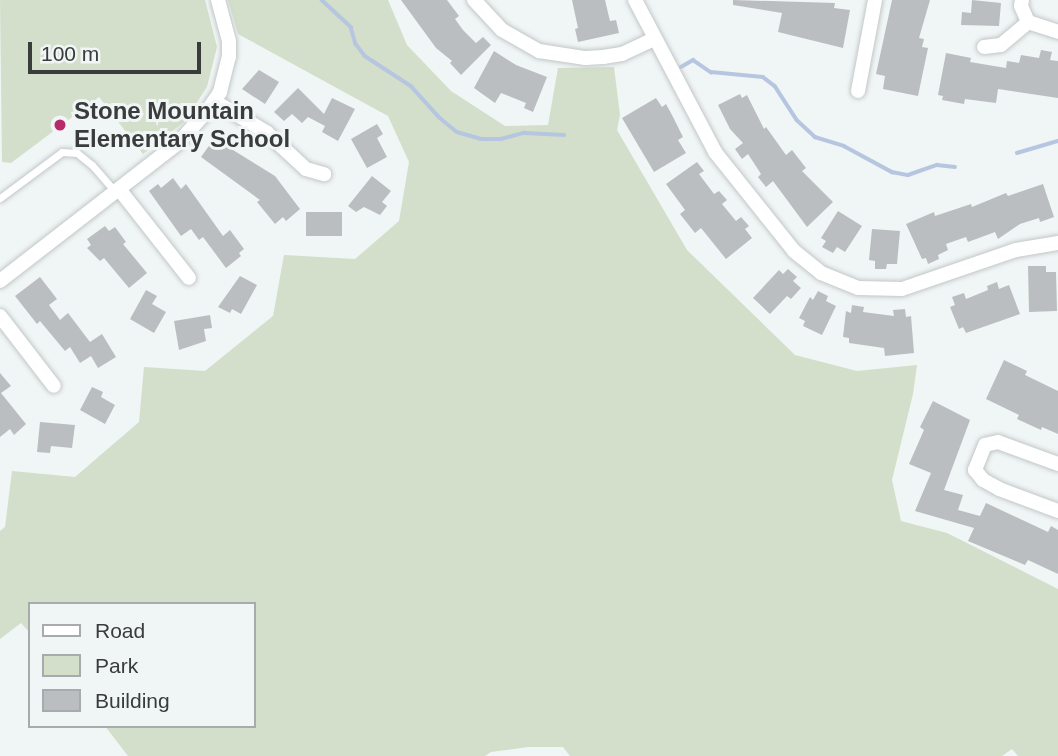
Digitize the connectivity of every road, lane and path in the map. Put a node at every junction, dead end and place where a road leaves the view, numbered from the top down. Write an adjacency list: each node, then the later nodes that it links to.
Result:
1 (218, 0): 11 (street)
2 (474, 0): 8 (street)
3 (635, 0): 8 (street)
4 (874, 0): 10 (street)
5 (1022, 0): 6 (street)
6 (1028, 22): 7 (street); 9 (street)
7 (1058, 32)
8 (654, 39): 15 (street)
9 (984, 47)
10 (859, 91)
11 (214, 101): 12 (street); 13 (street)
12 (324, 174)
13 (117, 190): 14 (lane); 16 (street); 17 (street)
14 (0, 198)
15 (1058, 243)
16 (189, 278)
17 (0, 281)
18 (0, 316): 19 (street)
19 (54, 386)
20 (1058, 464): 21 (street)
21 (1058, 511)

